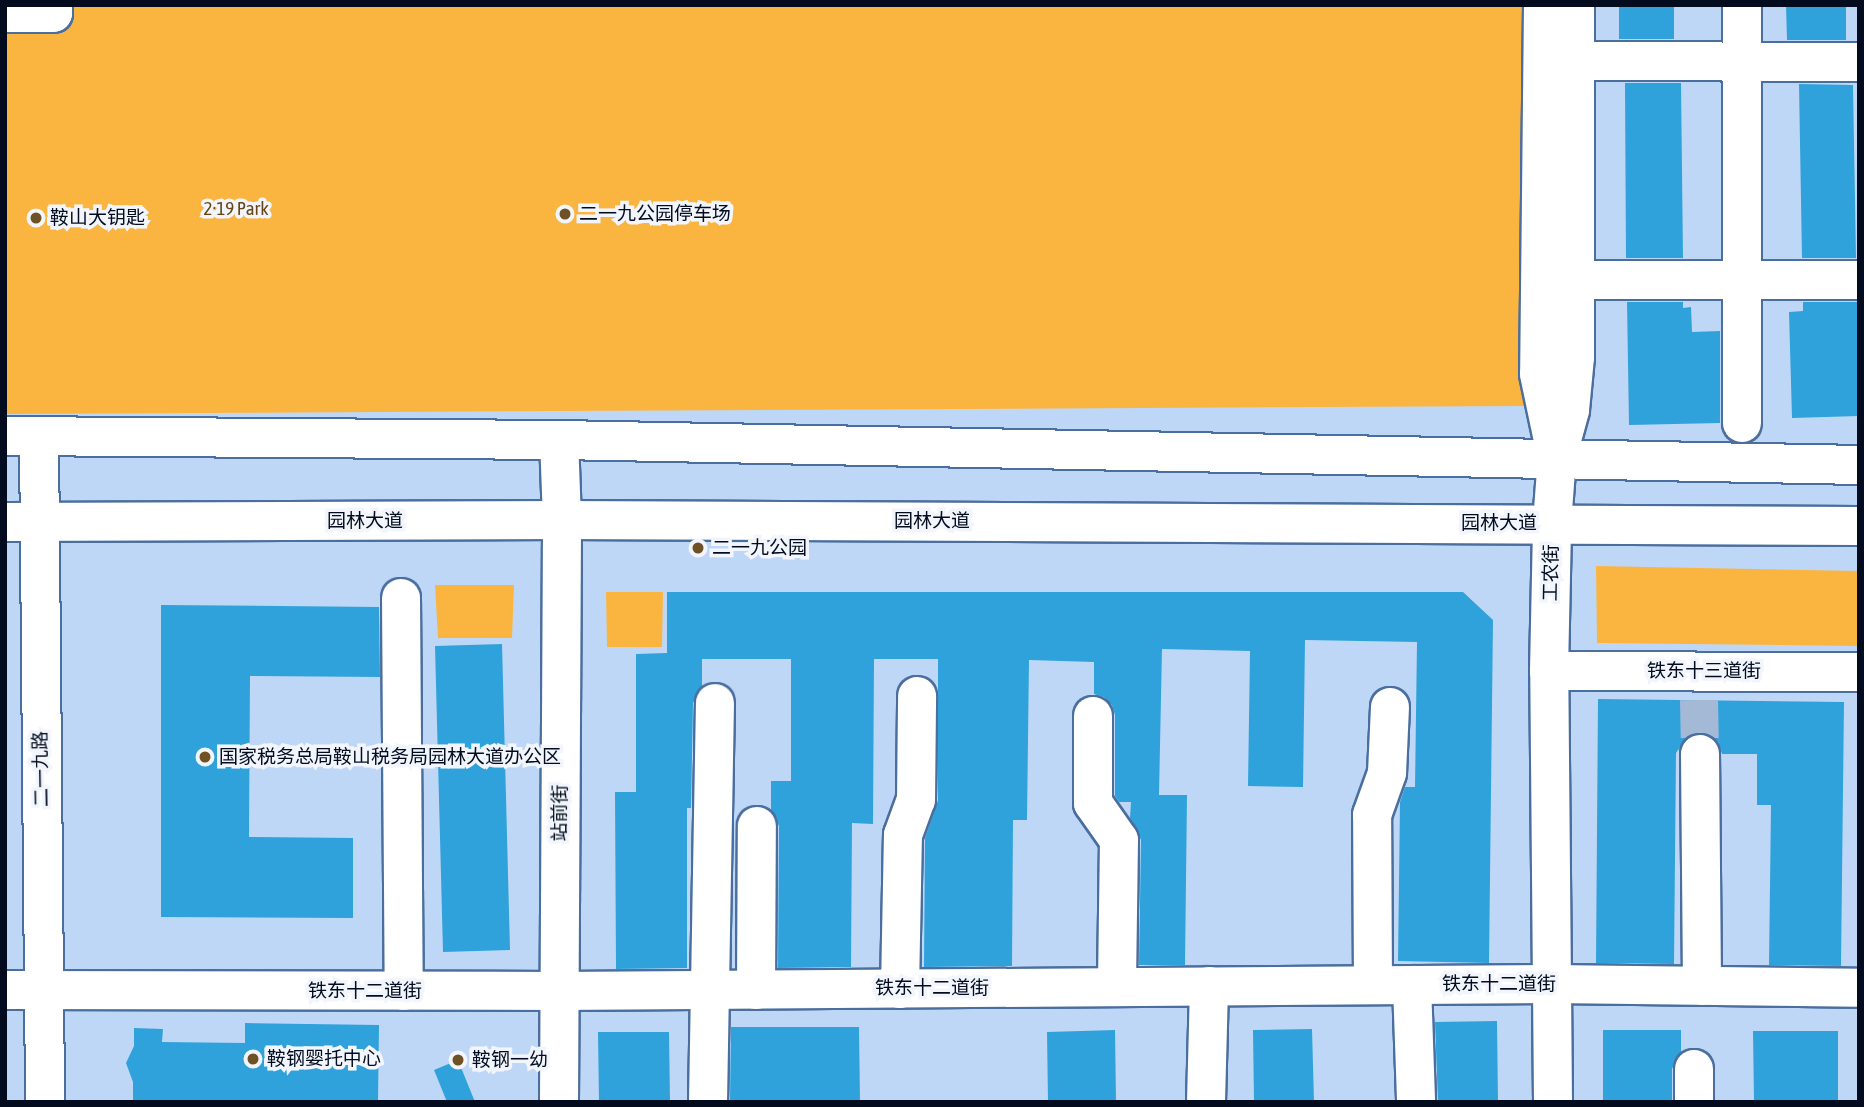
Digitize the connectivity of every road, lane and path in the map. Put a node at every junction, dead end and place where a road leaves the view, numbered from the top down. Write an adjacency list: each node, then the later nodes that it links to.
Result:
1 (53, 5): 5 (street)
2 (1543, 5): 15 (street)
3 (1575, 5): 6 (street, 工农街)
4 (1742, 5): 8 (street)
5 (5, 13)
6 (1575, 61): 8 (street); 9 (street, 工农街)
7 (1859, 62): 8 (street)
8 (1742, 64): 11 (street)
9 (1574, 280): 11 (street); 15 (street, 工农街)
10 (1859, 280): 11 (street)
11 (1742, 282): 12 (street)
12 (1742, 424)
13 (22, 436): 14 (street); 18 (street, 二一九路)
14 (559, 440): 15 (street); 17 (street, 站前街)
15 (1557, 458): 16 (street); 19 (street); 20 (street, 工农街)
16 (1859, 465)
17 (562, 520): 18 (street, 园林大道); 19 (street, 园林大道); 44 (street, 站前街)
18 (21, 522): 38 (street, 二一九路)
19 (1497, 523): 20 (street, 园林大道)
20 (1552, 523): 21 (street, 园林大道); 23 (street, 工农街)
21 (1859, 526)
22 (401, 598): 43 (street)
23 (1549, 671): 24 (street, 铁东十三道街); 31 (street, 工农街)
24 (1859, 672)
25 (916, 696): 39 (street)
26 (715, 704): 41 (street)
27 (1390, 707): 32 (street)
28 (1093, 716): 36 (street)
29 (1700, 754): 35 (street)
30 (757, 826): 42 (street)
31 (1552, 984): 33 (street, 铁东十二道街); 35 (street, 铁东十二道街); 50 (street, 工农街)
32 (1373, 985): 33 (street, 铁东十二道街); 34 (street, 铁东十二道街)
33 (1412, 985): 49 (street)
34 (1209, 986): 36 (street, 铁东十二道街); 48 (street)
35 (1702, 986): 37 (street, 铁东十二道街)
36 (1118, 987): 39 (street, 铁东十二道街)
37 (1859, 988)
38 (45, 989): 40 (street, 铁东十二道街); 43 (street, 铁东十二道街); 45 (street, 二一九路)
39 (900, 989): 42 (street, 铁东十二道街)
40 (5, 990)
41 (709, 990): 42 (street, 铁东十二道街); 44 (street, 铁东十二道街); 47 (street)
42 (756, 990)
43 (404, 991): 44 (street, 铁东十二道街)
44 (559, 991): 46 (street, 站前街)
45 (45, 1102)
46 (559, 1102)
47 (708, 1102)
48 (1206, 1102)
49 (1416, 1102)
50 (1553, 1102)

